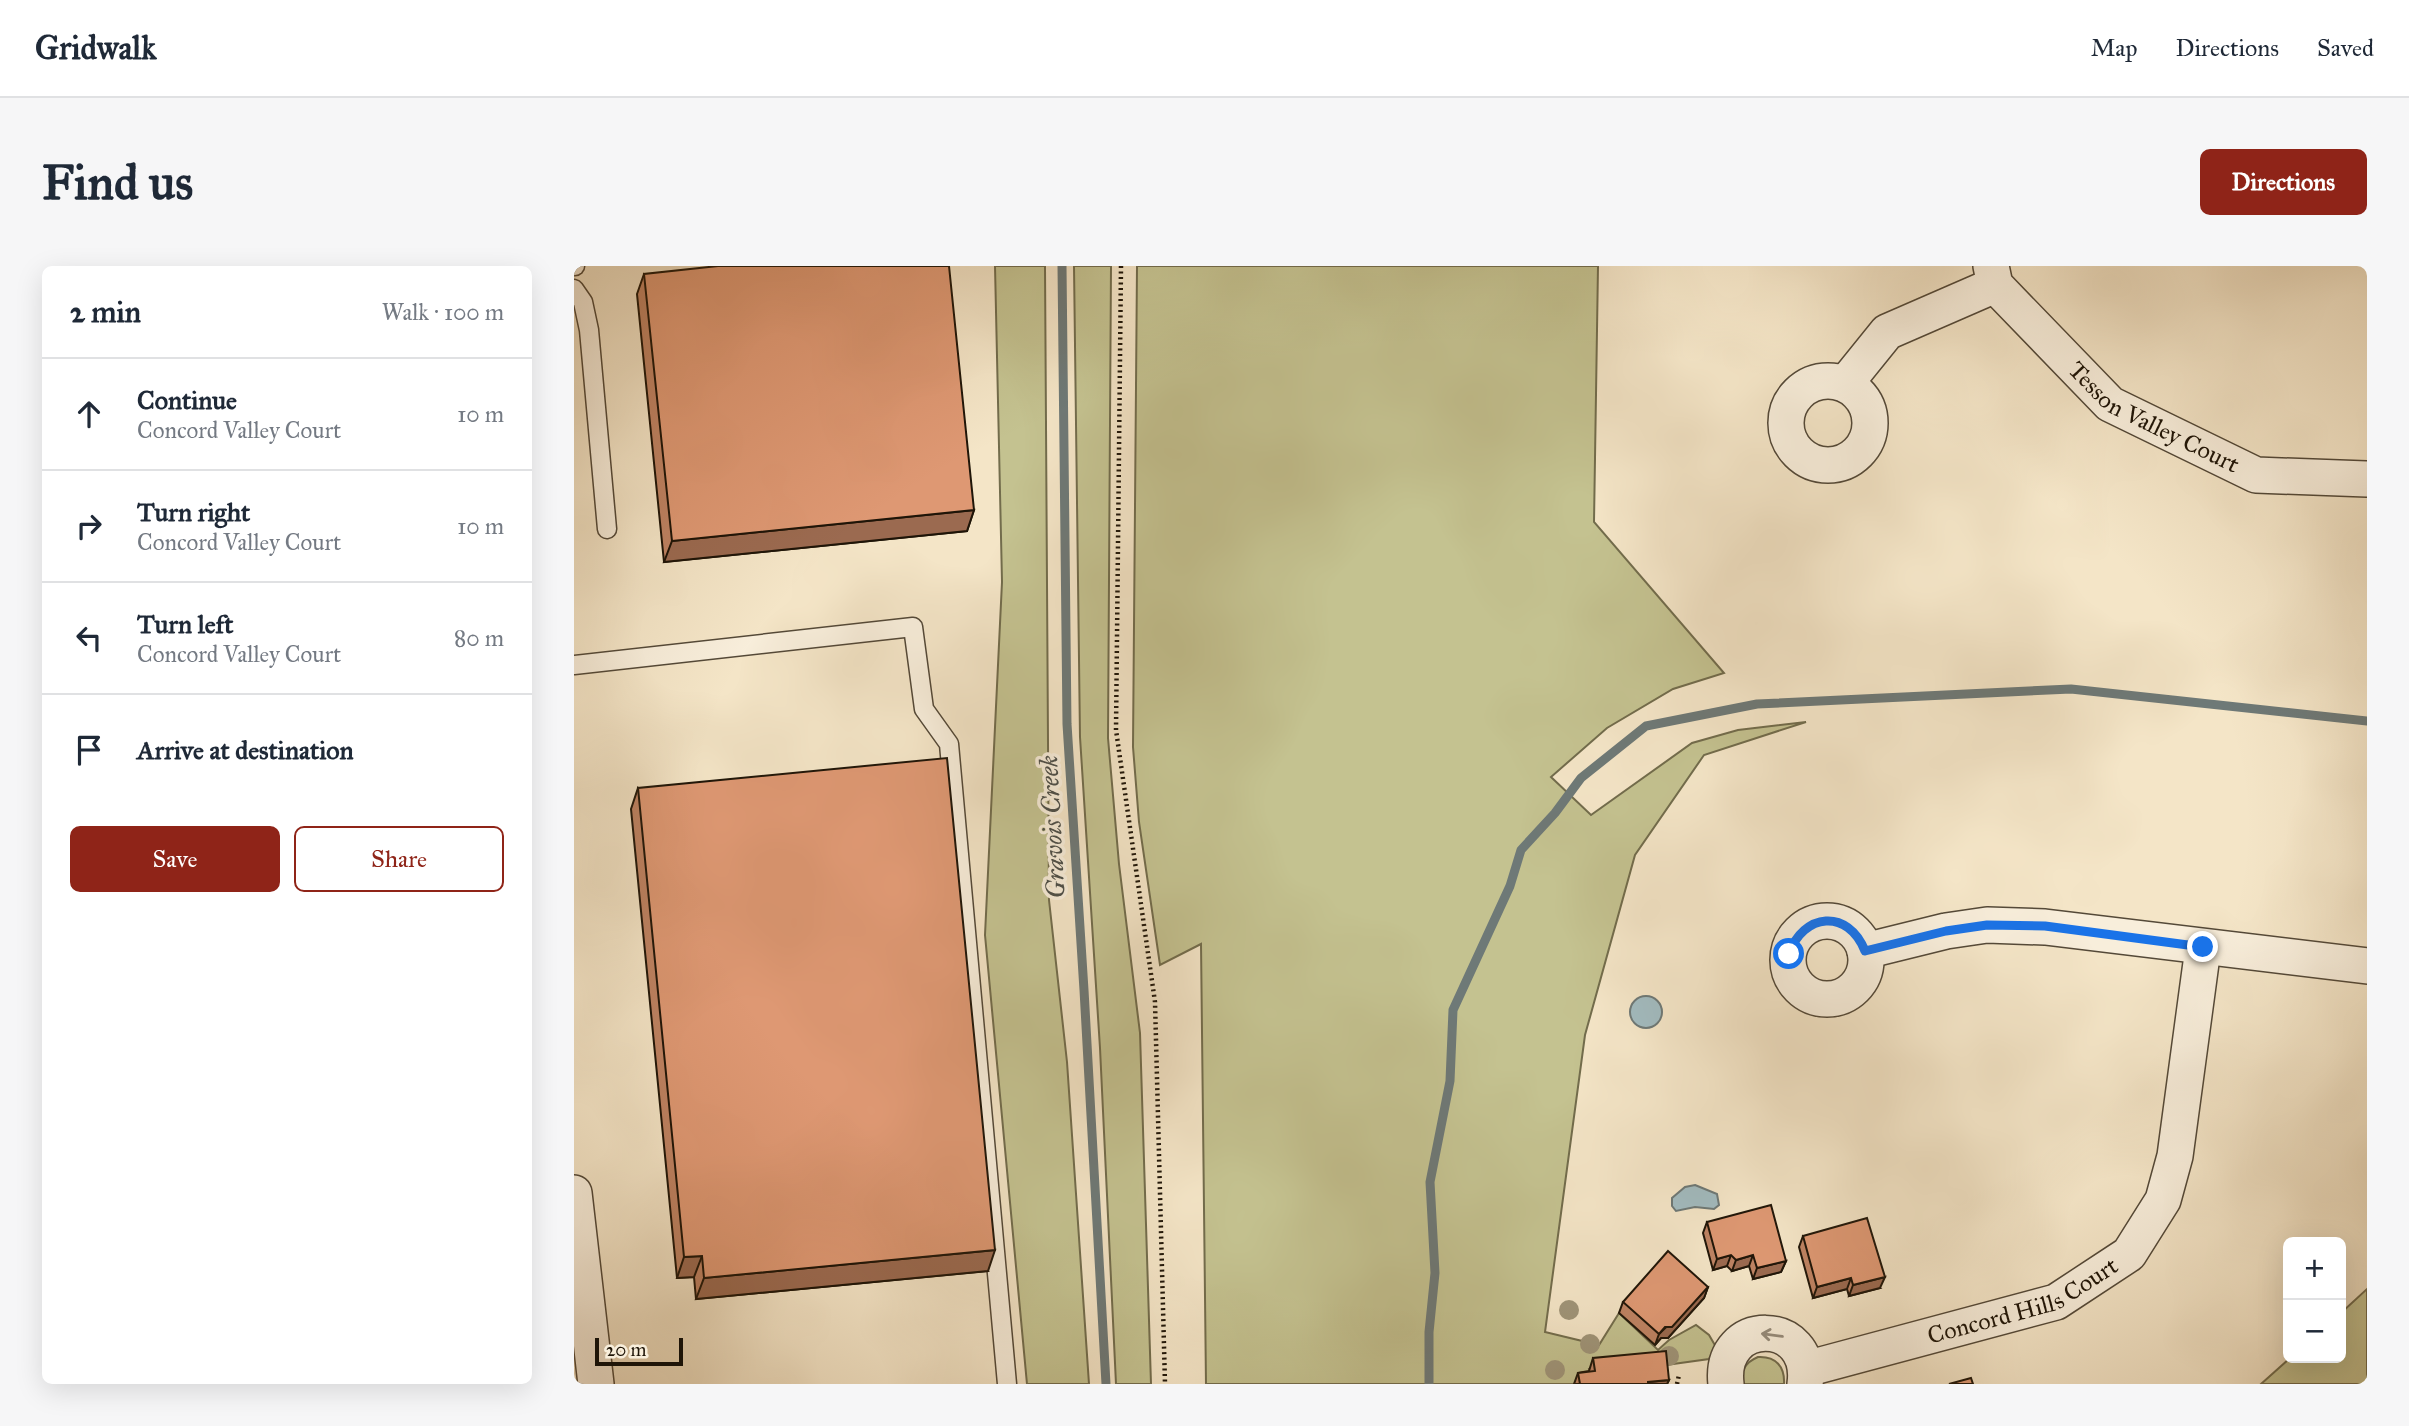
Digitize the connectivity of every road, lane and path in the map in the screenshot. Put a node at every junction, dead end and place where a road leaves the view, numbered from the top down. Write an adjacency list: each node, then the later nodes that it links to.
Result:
1 (1121, 266): 17 (path)
2 (1993, 275): 4 (street); 5 (street, Tesson Valley Court)
3 (574, 289): 6 (lane)
4 (1845, 384)
5 (2367, 479)
6 (607, 529)
7 (574, 665): 16 (lane)
8 (2203, 947): 9 (street); 10 (street); 14 (street, Concord Hills Court)
9 (1865, 951)
10 (2367, 966)
11 (574, 1193): 12 (street)
12 (581, 1331): 15 (street)
13 (1679, 1375): 18 (path)
14 (1806, 1377): 19 (street, Concord Hills Court, one-way to 19)
15 (596, 1384)
16 (1007, 1384)
17 (1166, 1384)
18 (1677, 1384)
19 (1726, 1384)

